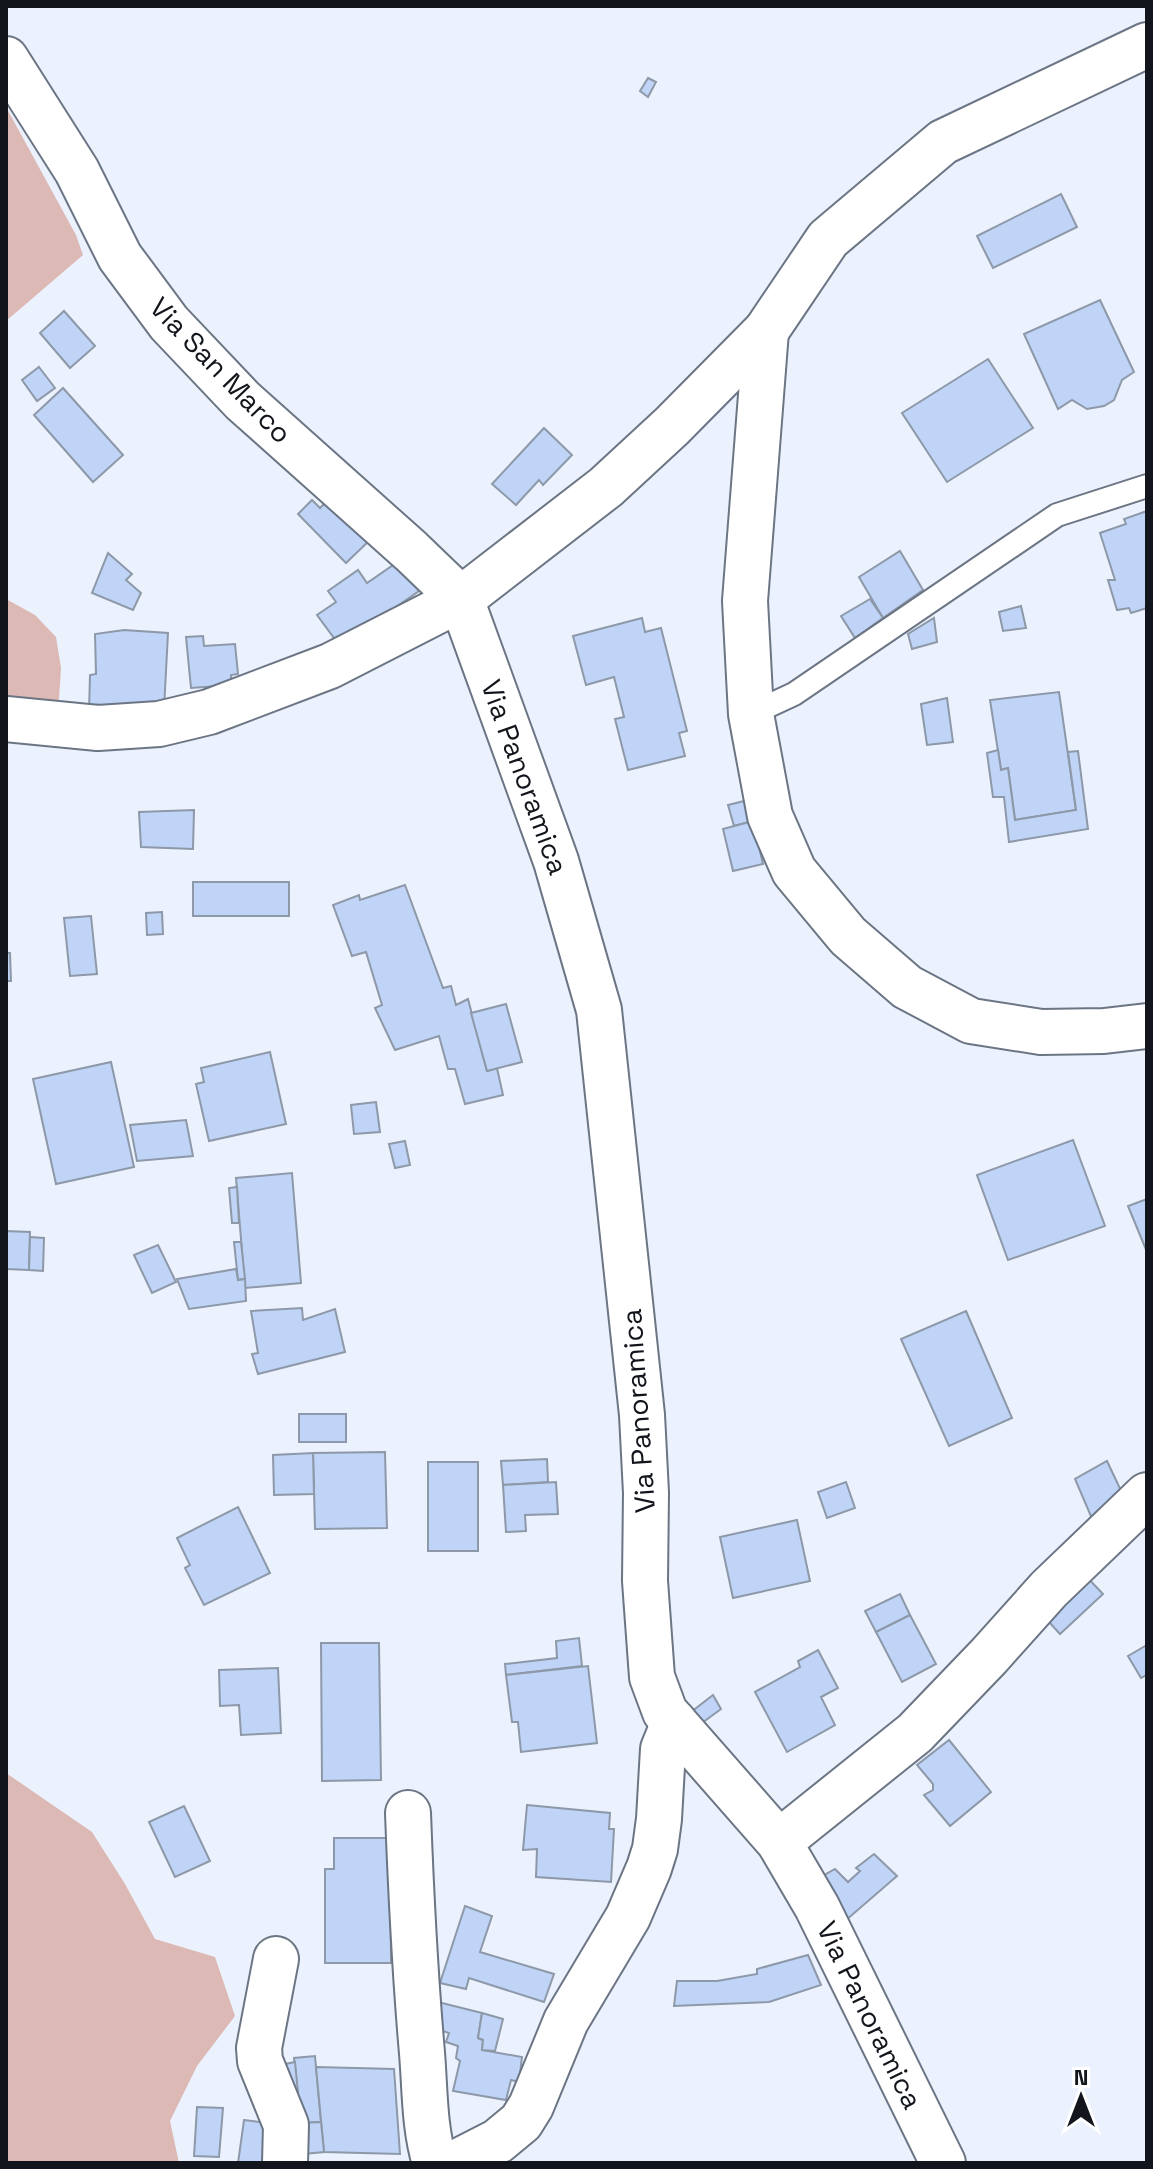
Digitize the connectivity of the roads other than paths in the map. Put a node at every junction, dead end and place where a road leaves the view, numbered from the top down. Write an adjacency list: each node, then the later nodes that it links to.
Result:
1 (1147, 45): 3 (street)
2 (6, 59): 5 (street, Via San Marco)
3 (766, 331): 5 (street); 6 (street)
4 (1147, 486): 6 (lane)
5 (461, 599): 7 (street); 10 (street, Via Panoramica)
6 (751, 714): 8 (street)
7 (6, 719)
8 (1147, 1026)
9 (1147, 1495): 12 (street)
10 (674, 1722): 12 (street, Via Panoramica); 16 (street)
11 (408, 1813): 15 (street)
12 (779, 1842): 17 (street, Via Panoramica)
13 (276, 1959): 14 (street)
14 (285, 2163)
15 (435, 2163)
16 (455, 2163)
17 (943, 2163)

